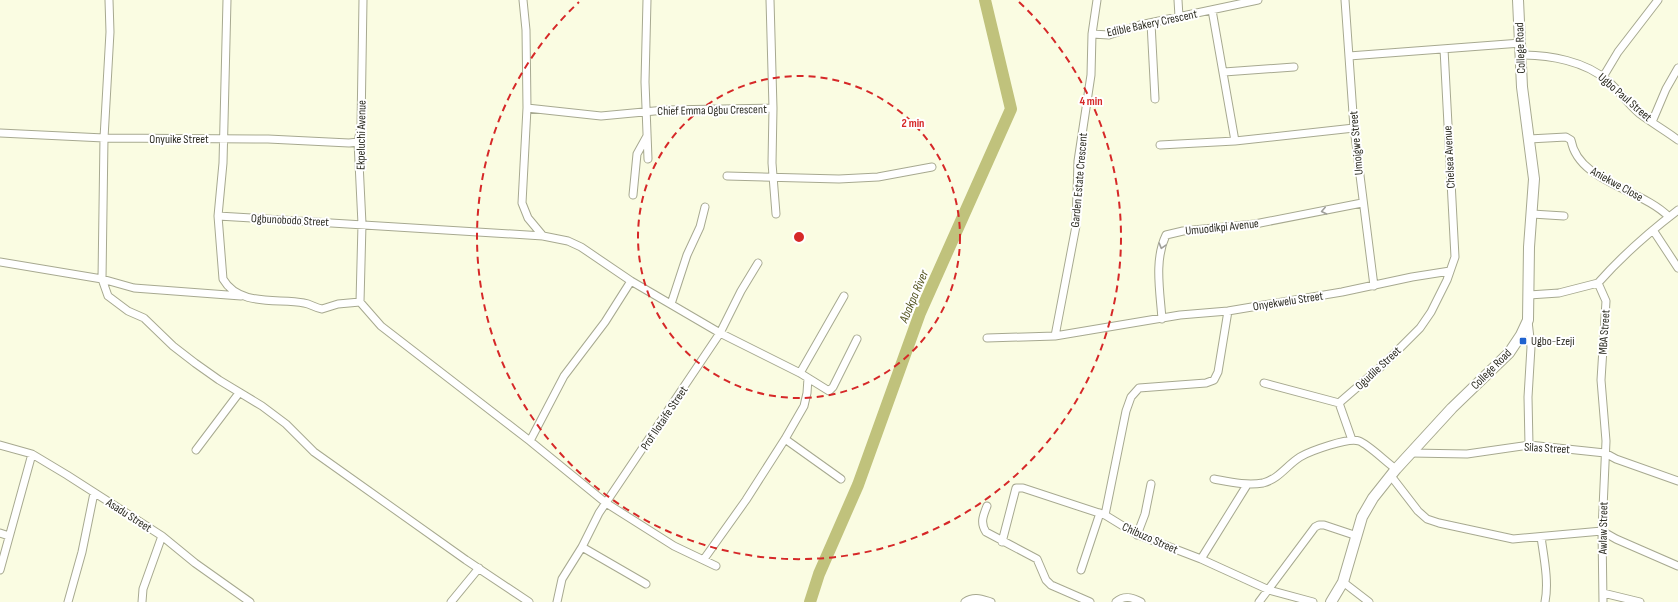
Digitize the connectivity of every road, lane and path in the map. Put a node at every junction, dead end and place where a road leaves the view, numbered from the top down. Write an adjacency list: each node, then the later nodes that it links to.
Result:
1 (109, 0): 33 (street)
2 (227, 0): 34 (street)
3 (363, 0): 38 (street, Ekpeluchi Avenue)
4 (523, 0): 26 (street)
5 (647, 0): 28 (street)
6 (770, 0): 27 (street)
7 (1097, 0): 16 (street, Garden Estate Crescent)
8 (1178, 0): 14 (street)
9 (1258, 0): 13 (street, Edible Bakery Crescent)
10 (1345, 0): 20 (street, Umoigwe Street)
11 (1518, 0): 17 (main road, College Road)
12 (1658, 0): 24 (street)
13 (1212, 10): 14 (street, Edible Bakery Crescent); 23 (street)
14 (1179, 16): 15 (street, Edible Bakery Crescent)
15 (1151, 23): 16 (street, Edible Bakery Crescent); 25 (street)
16 (1092, 34): 73 (street, Garden Estate Crescent)
17 (1521, 43): 18 (street); 19 (main road, College Road)
18 (1444, 49): 20 (street); 58 (street, Chelsea Avenue)
19 (1521, 55): 24 (street, Ugbo Paul Street); 35 (main road, College Road)
20 (1349, 56): 30 (street, Umoigwe Street)
21 (1294, 67): 23 (street)
22 (1678, 68): 29 (street)
23 (1224, 72): 37 (street)
24 (1603, 77): 29 (street, Ugbo Paul Street)
25 (1155, 99)
26 (527, 108): 28 (street, Chief Emma Ogbu Crescent); 55 (street)
27 (773, 108): 28 (street, Chief Emma Ogbu Crescent); 43 (street, Chief Emma Ogbu Crescent)
28 (646, 112): 32 (street)
29 (1652, 122): 36 (street, Ugbo Paul Street)
30 (1354, 128): 37 (street); 45 (street, Umoigwe Street)
31 (0, 133): 33 (street, Onyuike Street)
32 (647, 136): 40 (street); 44 (street)
33 (104, 138): 34 (street, Onyuike Street); 60 (street)
34 (223, 139): 38 (street, Onyuike Street); 50 (street)
35 (1529, 139): 49 (main road, College Road); 52 (street, Aniekwe Close)
36 (1678, 140)
37 (1235, 141): 39 (street)
38 (358, 142): 53 (street, Ekpeluchi Avenue)
39 (1160, 146)
40 (648, 159)
41 (932, 167): 43 (street)
42 (727, 176): 43 (street)
43 (773, 176): 48 (street, Chief Emma Ogbu Crescent)
44 (633, 195)
45 (1362, 203): 63 (street, Umoigwe Street); 70 (street, Umuodikpi Avenue, one-way to 70)
46 (705, 208): 68 (street)
47 (1678, 210): 52 (street)
48 (776, 214)
49 (1532, 214): 51 (street); 64 (main road, College Road)
50 (218, 216): 53 (street, Ogbunobodo Street); 65 (street)
51 (1564, 216)
52 (1669, 217): 54 (street)
53 (362, 224): 55 (street, Ogbunobodo Street); 67 (street, Ekpeluchi Avenue)
54 (1653, 230): 59 (street); 62 (street)
55 (543, 236): 61 (street, Ogbunobodo Street)
56 (0, 262): 60 (street)
57 (758, 263): 72 (street, Prof Ilotaife Street)
58 (1452, 268): 63 (street, Onyekwelu Street); 80 (street, Ogudile Street)
59 (1678, 268)
60 (102, 279): 65 (street); 79 (street)
61 (631, 281): 68 (street, Ogbunobodo Street); 83 (street)
62 (1598, 283): 64 (street); 88 (street, MBA Street)
63 (1374, 286): 69 (street, Onyekwelu Street)
64 (1529, 295): 71 (main road, College Road)
65 (241, 296): 67 (street)
66 (844, 296): 76 (street)
67 (360, 302): 83 (street)
68 (671, 304): 72 (street, Ogbunobodo Street)
69 (1228, 311): 70 (street, Onyekwelu Street); 99 (street)
70 (1162, 319): 73 (street, Onyekwelu Street)
71 (1528, 320): 85 (street); 87 (main road, College Road)
72 (720, 333): 76 (street, Ogbunobodo Street); 97 (street, Prof Ilotaife Street)
73 (1055, 336): 74 (street, Onyekwelu Street)
74 (987, 338)
75 (857, 339): 77 (street, Ogbunobodo Street)
76 (800, 373): 77 (street, Ogbunobodo Street)
77 (808, 378): 81 (street)
78 (1264, 383): 80 (street)
79 (239, 393): 86 (street); 113 (street)
80 (1339, 403): 82 (street)
81 (786, 439): 91 (street); 109 (street)
82 (1352, 440): 90 (street); 95 (street)
83 (530, 441): 97 (street)
84 (0, 445): 89 (street, Asadu Street)
85 (1529, 445): 87 (street, Silas Street); 88 (street, Silas Street)
86 (196, 450)
87 (1411, 453): 90 (main road, College Road)
88 (1605, 453): 93 (street, Silas Street); 100 (street, Awlaw Street)
89 (32, 454): 96 (street, Asadu Street); 103 (street)
90 (1393, 472): 105 (main road, College Road); 106 (street)
91 (841, 478)
92 (1214, 479): 95 (street)
93 (1678, 481)
94 (1151, 484): 102 (street)
95 (1247, 485): 110 (street)
96 (94, 493): 104 (street, Asadu Street); 121 (street)
97 (606, 503): 108 (street, Prof Ilotaife Street); 109 (street)
98 (987, 506): 107 (street)
99 (1102, 514): 102 (street, Chibuzo Street); 107 (street, Chibuzo Street); 115 (street)
100 (1602, 531): 106 (street); 112 (street); 119 (street, Awlaw Street)
101 (0, 533): 103 (street)
102 (1137, 534): 110 (street, Chibuzo Street)
103 (9, 536): 114 (street)
104 (162, 536): 122 (street); 123 (street, Asadu Street)
105 (1357, 536): 116 (main road, College Road); 118 (street)
106 (1541, 538): 136 (street)
107 (1002, 542): 120 (street)
108 (582, 547): 117 (street); 126 (street, Prof Ilotaife Street)
109 (704, 559): 111 (street)
110 (1201, 559): 118 (street, Chibuzo Street)
111 (716, 566)
112 (1678, 566)
113 (479, 568): 124 (street); 125 (street)
114 (0, 570)
115 (1081, 570)
116 (1343, 582): 134 (main road, College Road); 135 (street)
117 (646, 584)
118 (1269, 590): 132 (street); 133 (street, Chibuzo Street)
119 (1603, 593): 137 (street, Awlaw Street); 138 (street)
120 (1075, 600): 129 (street)
121 (68, 602)
122 (142, 602)
123 (250, 602)
124 (451, 602)
125 (529, 602)
126 (557, 602)
127 (965, 602): 128 (street)
128 (991, 602)
129 (1090, 602)
130 (1116, 602): 131 (street)
131 (1141, 602)
132 (1259, 602)
133 (1313, 602)
134 (1332, 602)
135 (1369, 602)
136 (1545, 602)
137 (1603, 602)
138 (1640, 602)

